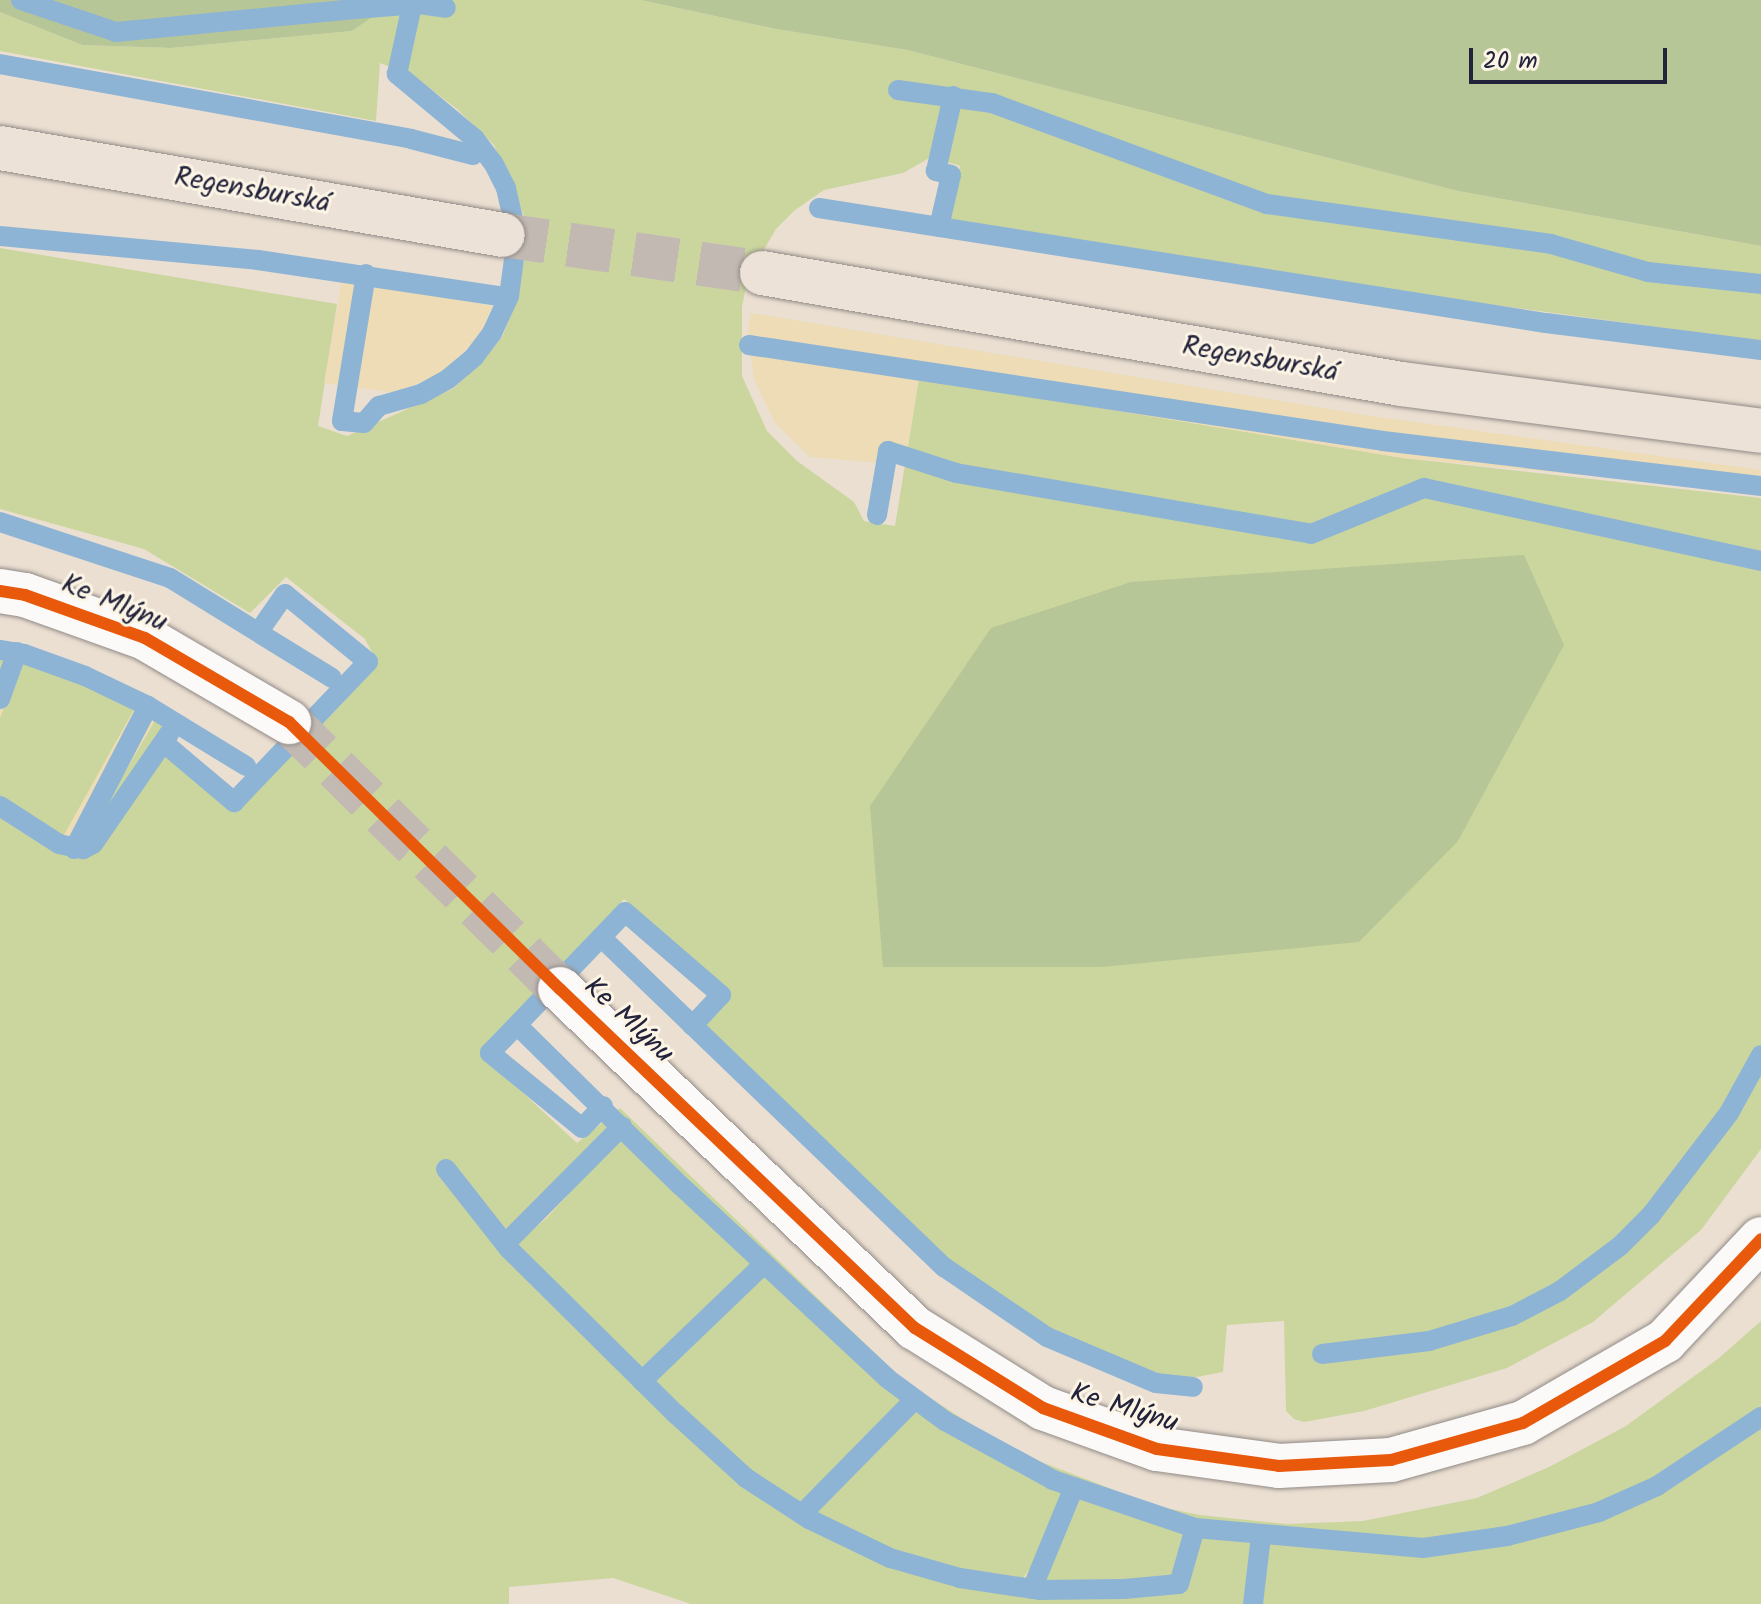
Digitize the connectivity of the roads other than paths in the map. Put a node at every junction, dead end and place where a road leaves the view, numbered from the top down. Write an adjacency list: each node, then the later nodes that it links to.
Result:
1 (0, 148): 2 (main road, Regensburská)
2 (503, 235)
3 (762, 273): 4 (main road, Regensburská)
4 (1761, 431)
5 (0, 591): 6 (street, Ke Mlýnu)
6 (289, 722)
7 (560, 989): 8 (street, Ke Mlýnu)
8 (1761, 1239)

